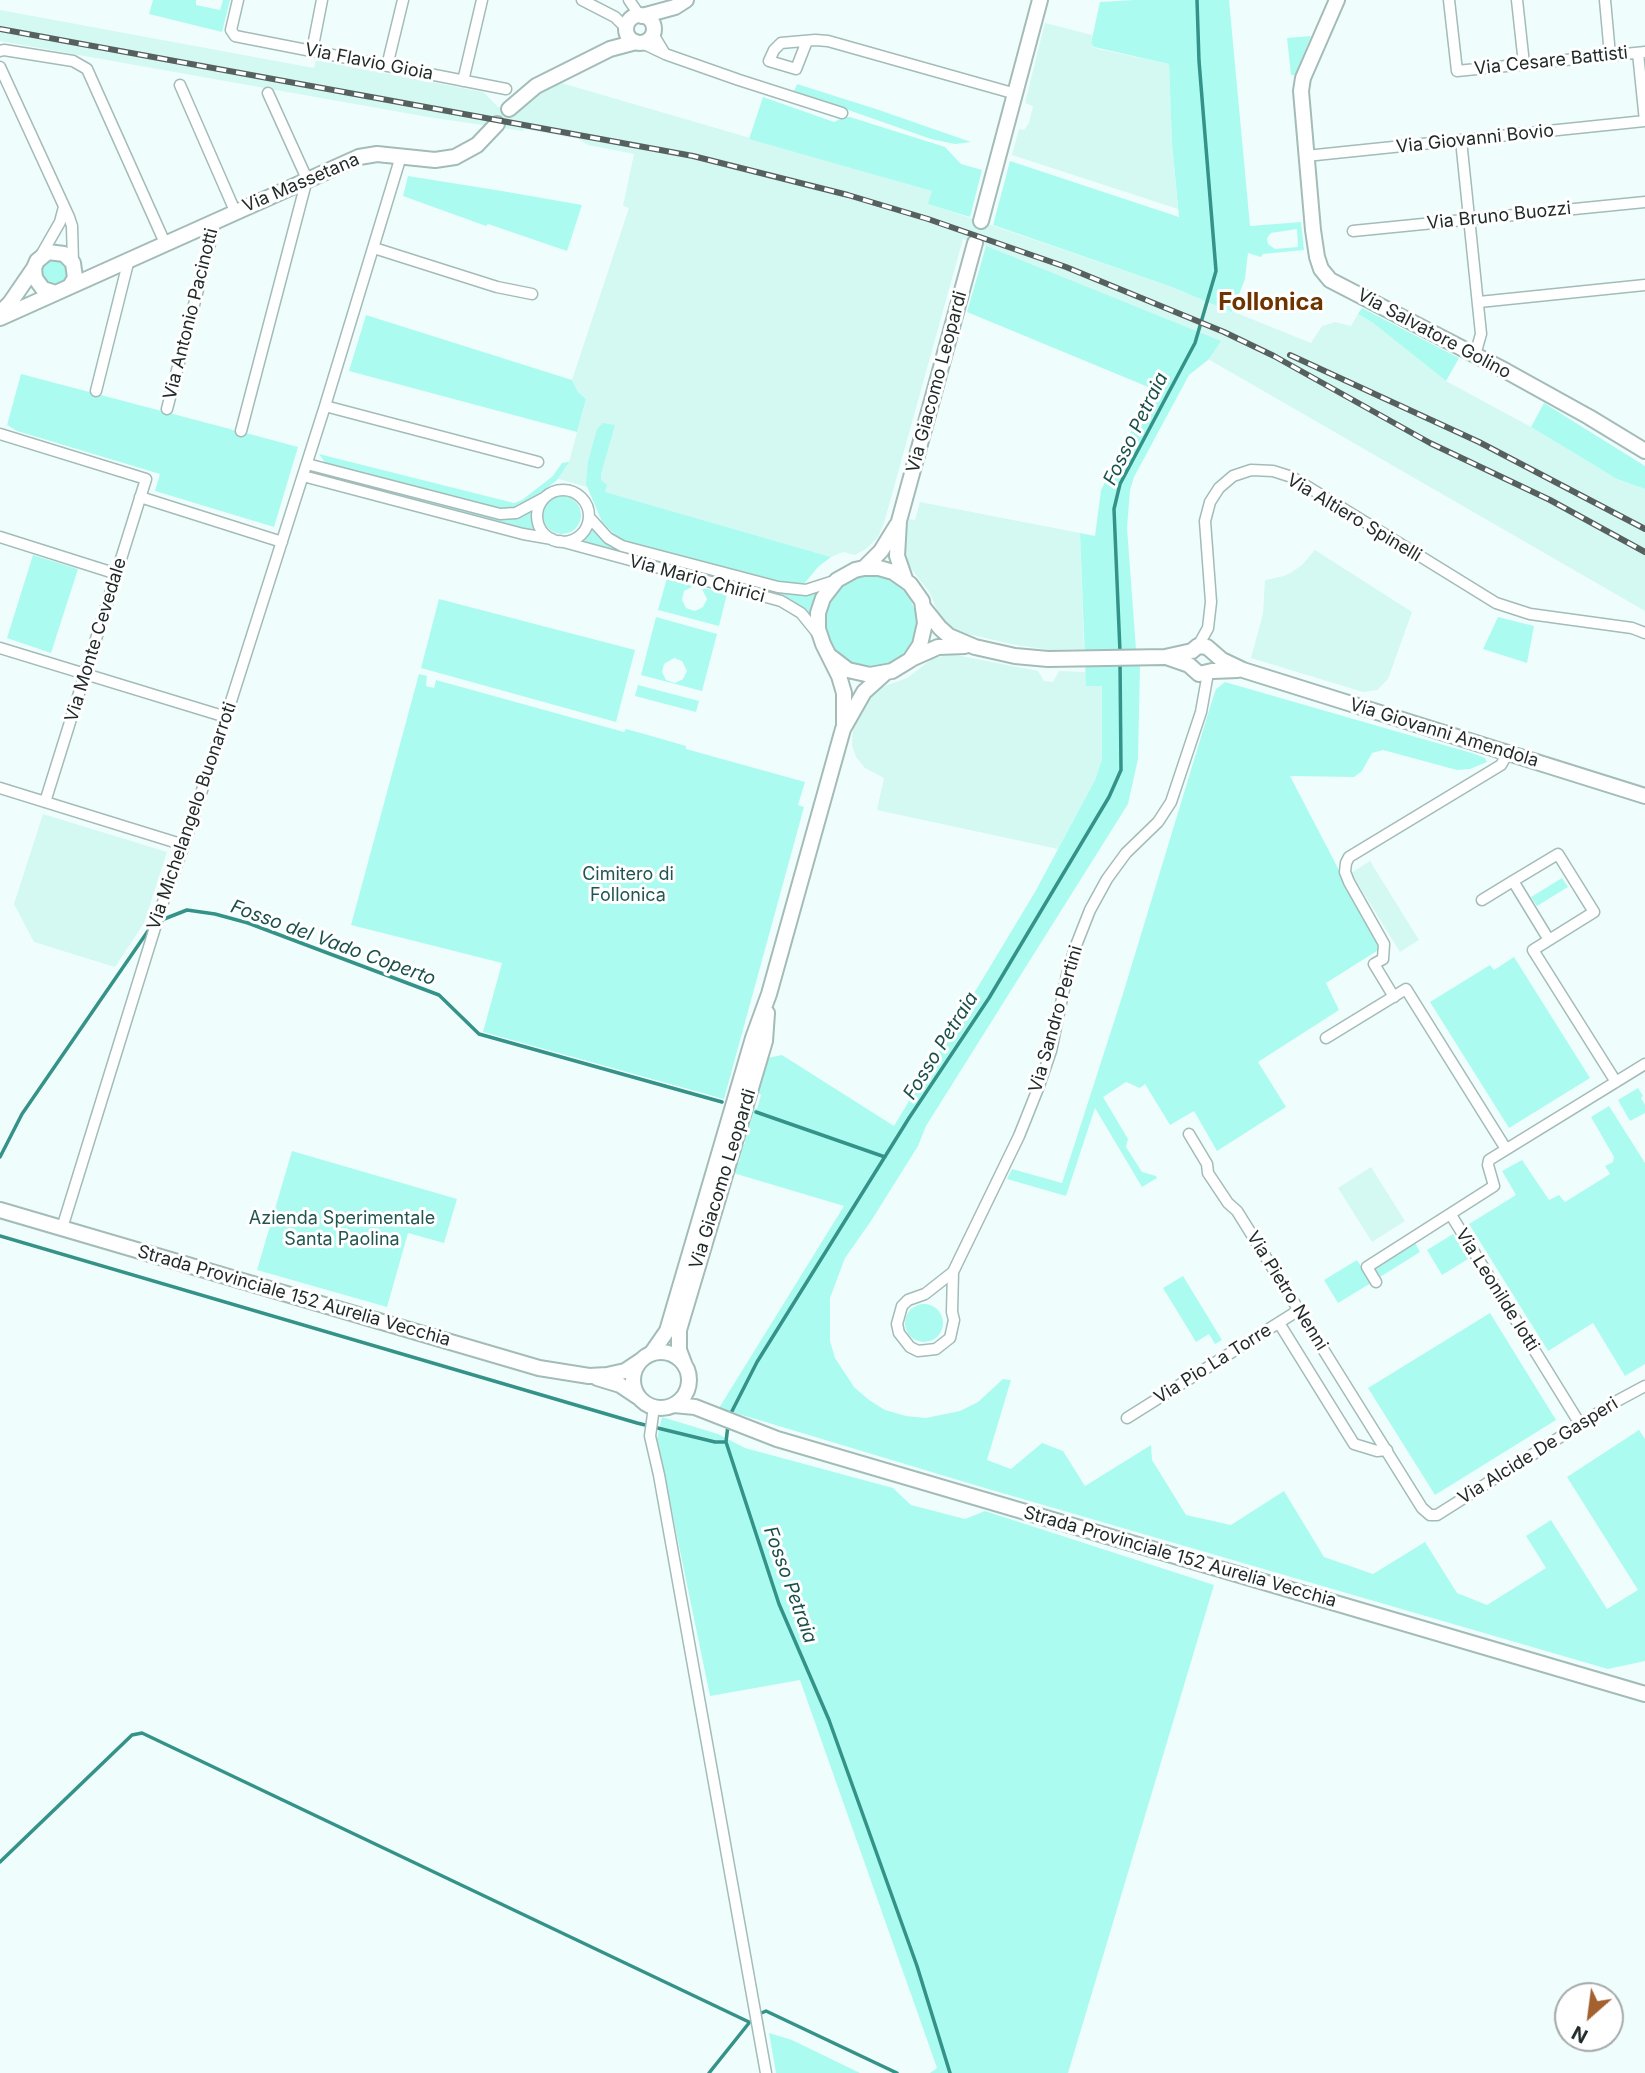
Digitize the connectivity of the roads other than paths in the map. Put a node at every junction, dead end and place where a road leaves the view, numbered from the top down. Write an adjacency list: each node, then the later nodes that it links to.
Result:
1 (238, 0): 18 (street, Via Flavio Gioia)
2 (322, 0): 18 (street)
3 (403, 0): 22 (street)
4 (482, 0): 25 (street)
5 (583, 0): 13 (street)
6 (629, 0): 14 (street)
7 (1040, 0): 29 (main road)
8 (1337, 0): 36 (main road, Via Salvatore Golino)
9 (1449, 0): 21 (street, Via Cesare Battisti)
10 (1517, 0): 21 (street)
11 (1605, 0): 20 (street)
12 (680, 3): 14 (main road); 15 (main road)
13 (597, 4): 15 (street)
14 (641, 16): 15 (main road); 15 (main road)
15 (640, 35): 30 (main road); 31 (street)
16 (807, 41): 29 (street)
17 (0, 51): 45 (street)
18 (312, 51): 22 (street, Via Flavio Gioia)
19 (1641, 52): 20 (street, Via Cesare Battisti); 32 (street)
20 (1610, 55): 21 (street, Via Cesare Battisti)
21 (1524, 64)
22 (387, 66): 25 (street, Via Flavio Gioia)
23 (0, 67): 24 (street)
24 (3, 80): 39 (street)
25 (463, 81): 27 (street, Via Flavio Gioia)
26 (180, 85): 40 (street)
27 (506, 89)
28 (268, 93): 37 (street)
29 (1016, 94): 43 (main road)
30 (509, 109)
31 (842, 113)
32 (1645, 121): 34 (street, Via Giovanni Bovio)
33 (498, 124): 35 (main road, Via Massetana)
34 (1461, 140): 36 (street, Via Giovanni Bovio); 41 (street)
35 (401, 156): 37 (main road, Via Massetana); 47 (street, Via Michelangelo Buonarroti)
36 (1306, 156): 57 (main road, Via Salvatore Golino)
37 (307, 179): 40 (main road, Via Massetana); 61 (street)
38 (1645, 202): 41 (street, Via Bruno Buozzi)
39 (64, 207): 49 (street); 50 (street)
40 (235, 211): 42 (main road, Via Massetana)
41 (1471, 219): 44 (street, Via Bruno Buozzi); 55 (street)
42 (216, 220): 45 (main road, Via Massetana); 60 (street, Via Antonio Pacinotti)
43 (981, 221)
44 (1353, 231)
45 (165, 243): 48 (main road, Via Massetana)
46 (975, 243): 70 (main road, Via Giacomo Leopardi)
47 (373, 248): 54 (street); 59 (street, Via Michelangelo Buonarroti)
48 (129, 259): 51 (main road, Via Massetana); 58 (street)
49 (37, 263): 50 (main road); 53 (main road); 56 (main road, Via Massetana)
50 (73, 263): 51 (main road); 53 (main road)
51 (104, 270): 53 (main road, Via Massetana)
52 (1645, 285): 55 (street)
53 (63, 289): 56 (main road, Via Massetana)
54 (532, 294)
55 (1479, 302): 57 (street)
56 (0, 316)
57 (1475, 355): 63 (main road, Via Salvatore Golino)
58 (96, 391)
59 (325, 406): 64 (street); 65 (street, Via Michelangelo Buonarroti)
60 (167, 409)
61 (241, 431)
62 (0, 434): 67 (street, Via Monte Cevedale)
63 (1645, 451)
64 (538, 462)
65 (307, 464): 66 (street, Via Michelangelo Buonarroti); 68 (street, Via Mario Chirici)
66 (303, 476): 72 (street, Via Mario Chirici); 73 (street, Via Michelangelo Buonarroti)
67 (140, 497): 73 (street); 75 (street, Via Monte Cevedale)
68 (544, 498): 69 (street, Via Mario Chirici); 72 (street)
69 (589, 517): 72 (street); 77 (street, Via Mario Chirici)
70 (899, 521): 74 (main road, Via Giacomo Leopardi); 76 (main road, Via Giacomo Leopardi)
71 (0, 537): 75 (street)
72 (556, 540): 80 (street, Via Mario Chirici)
73 (282, 542): 90 (street, Via Michelangelo Buonarroti)
74 (864, 568): 76 (main road); 77 (main road, Via Giacomo Leopardi)
75 (117, 574): 88 (street, Via Monte Cevedale)
76 (905, 579): 78 (main road, Via Giacomo Leopardi)
77 (837, 580): 80 (main road)
78 (924, 608): 81 (main road, Via Giovanni Amendola); 84 (main road)
79 (1645, 633): 85 (street, Via Altiero Spinelli)
80 (820, 637): 83 (main road, Via Giacomo Leopardi)
81 (975, 647): 84 (main road, Via Giovanni Amendola); 85 (main road, Via Giovanni Amendola)
82 (0, 648): 88 (street)
83 (831, 656): 87 (main road, Via Giacomo Leopardi); 91 (main road, Via Giacomo Leopardi)
84 (909, 660): 87 (main road, Via Giacomo Leopardi)
85 (1199, 663): 86 (main road, Via Giovanni Amendola); 86 (main road, Via Giovanni Amendola); 89 (street); 89 (street, Via Sandro Pertini)
86 (1243, 670): 92 (main road, Via Giovanni Amendola)
87 (884, 674): 91 (main road, Via Giacomo Leopardi)
88 (86, 675): 90 (street); 95 (street, Via Monte Cevedale)
89 (1204, 699): 110 (street, Via Sandro Pertini)
90 (226, 717): 96 (street, Via Michelangelo Buonarroti)
91 (844, 729): 100 (main road, Via Giacomo Leopardi)
92 (1508, 753): 94 (main road, Via Giovanni Amendola); 101 (street)
93 (0, 788): 95 (street)
94 (1645, 796)
95 (45, 802): 96 (street)
96 (184, 845): 109 (street, Via Michelangelo Buonarroti)
97 (1513, 881): 98 (street); 99 (street); 99 (street)
98 (1482, 900)
99 (1549, 940): 104 (street)
100 (769, 994): 114 (main road, Via Giacomo Leopardi); 115 (main road, Via Giacomo Leopardi)
101 (1394, 997): 102 (street); 106 (street)
102 (1326, 1038)
103 (1645, 1064): 104 (street)
104 (1616, 1082): 106 (street)
105 (1188, 1134): 112 (street, Via Pietro Nenni)
106 (1506, 1149): 108 (street)
107 (0, 1210): 109 (main road, Strada Provinciale 152 Aurelia Vecchia)
108 (1451, 1215): 111 (street); 124 (street, Via Leonilde Iotti)
109 (62, 1228): 116 (main road, Strada Provinciale 152 Aurelia Vecchia)
110 (953, 1272): 110 (street, Via Sandro Pertini)
111 (1376, 1282)
112 (1299, 1310): 113 (street, Via Pio La Torre); 125 (street, Via Pietro Nenni)
113 (1279, 1323): 123 (street, Via Pio La Torre); 125 (street, Via Pietro Nenni)
114 (645, 1357): 115 (main road); 116 (main road, Strada Provinciale 152 Aurelia Vecchia); 119 (main road)
115 (684, 1363): 117 (main road, Strada Provinciale 152 Aurelia Vecchia)
116 (589, 1376): 119 (main road, Strada Provinciale 152 Aurelia Vecchia)
117 (689, 1380): 120 (main road); 122 (main road, Strada Provinciale 152 Aurelia Vecchia)
118 (1645, 1386): 124 (street, Via Alcide De Gasperi)
119 (640, 1399): 121 (main road, Strada Provinciale 152 Aurelia Vecchia)
120 (674, 1405): 121 (main road, Strada Provinciale 152 Aurelia Vecchia); 122 (main road, Strada Provinciale 152 Aurelia Vecchia)
121 (653, 1412): 128 (street)
122 (716, 1415): 127 (main road, Strada Provinciale 152 Aurelia Vecchia)
123 (1127, 1418)
124 (1580, 1424): 126 (street, Via Alcide De Gasperi)
125 (1387, 1450): 126 (street, Via Pietro Nenni)
126 (1430, 1515)
127 (1645, 1694)
128 (766, 2073)

